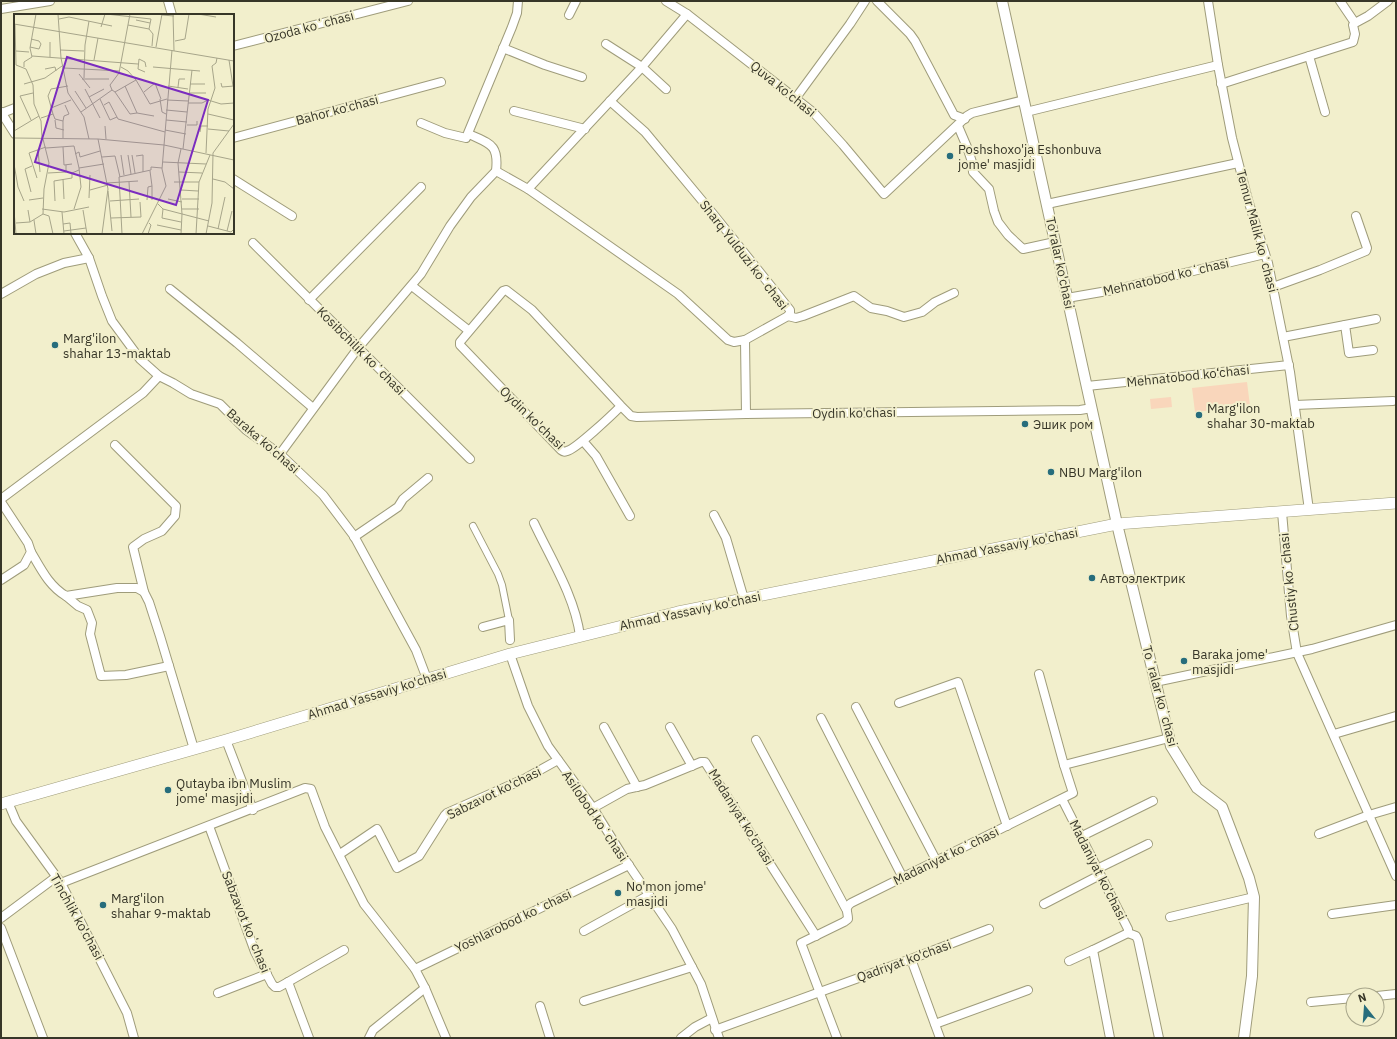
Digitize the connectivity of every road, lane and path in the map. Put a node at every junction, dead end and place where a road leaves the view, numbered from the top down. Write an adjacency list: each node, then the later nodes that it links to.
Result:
1 (50, 1): 13 (street)
2 (168, 1): 14 (street)
3 (408, 1): 19 (street, Ozoda koʻchasi)
4 (518, 1): 20 (street)
5 (576, 1): 16 (street)
6 (666, 1): 15 (street, Quva ko'chasi)
7 (865, 1): 28 (street)
8 (877, 1): 36 (street)
9 (1002, 1): 29 (street, To'ralar ko'chasi)
10 (1208, 1): 22 (street, Temur Malik koʻchasi)
11 (1340, 1): 17 (street)
12 (1388, 1): 17 (street)
13 (1, 9)
14 (172, 14)
15 (687, 14): 23 (street); 28 (street, Quva ko'chasi)
16 (569, 15)
17 (1355, 23): 21 (street)
18 (606, 44): 23 (street)
19 (234, 46)
20 (503, 48): 24 (street); 41 (street)
21 (1309, 56): 26 (street); 35 (street)
22 (1218, 65): 26 (street, Temur Malik koʻchasi); 34 (street)
23 (642, 67): 27 (street); 30 (street)
24 (582, 77)
25 (441, 82): 42 (street, Bahor ko'chasi)
26 (1221, 84): 43 (street, Temur Malik koʻchasi)
27 (666, 89)
28 (795, 99): 38 (street, Quva ko'chasi)
29 (1024, 100): 34 (street, To'ralar ko'chasi); 36 (street)
30 (610, 101): 39 (street); 63 (street, Sharq Yulduzi koʻchasi)
31 (14, 108): 32 (street)
32 (1, 112): 40 (street)
33 (514, 112): 39 (street)
34 (1026, 112): 48 (street, To'ralar ko'chasi)
35 (1325, 112)
36 (964, 119): 38 (street)
37 (421, 123): 41 (street)
38 (958, 126): 52 (street)
39 (585, 129): 47 (street)
40 (14, 132)
41 (469, 134): 44 (street)
42 (234, 138)
43 (1238, 163): 48 (street); 54 (street, Temur Malik koʻchasi)
44 (496, 171): 47 (street); 56 (street)
45 (234, 180): 49 (street)
46 (421, 188): 62 (street)
47 (528, 189): 68 (street)
48 (1047, 204): 52 (street, To'ralar ko'chasi)
49 (292, 216)
50 (1356, 216): 57 (street)
51 (76, 234): 55 (street, Baraka ko'chasi)
52 (1055, 242): 61 (street, To'ralar ko'chasi)
53 (253, 243): 62 (street, Kosibchilik koʻchasi)
54 (1265, 254): 57 (street, Temur Malik koʻchasi); 61 (street, Mehnatobod koʻchasi)
55 (89, 258): 60 (street); 72 (street, Baraka ko'chasi)
56 (412, 286): 66 (street); 69 (street)
57 (1273, 287): 67 (street, Temur Malik koʻchasi)
58 (170, 289): 77 (street)
59 (954, 293): 63 (street)
60 (1, 294)
61 (1067, 298): 73 (street, To'ralar ko'chasi)
62 (309, 300): 69 (street, Kosibchilik koʻchasi)
63 (788, 316): 68 (street, Sharq Yulduzi koʻchasi)
64 (1376, 319): 65 (street)
65 (1345, 325): 67 (street); 70 (street)
66 (468, 330): 76 (street, Oydin ko'chasi); 80 (street, Oydin ko'chasi)
67 (1283, 337): 71 (street, Temur Malik koʻchasi)
68 (745, 340): 79 (street)
69 (358, 348): 77 (street); 83 (street, Kosibchilik koʻchasi)
70 (1373, 350)
71 (1289, 365): 73 (street, Mehnatobod ko‘chasi); 75 (street, Temur Malik koʻchasi)
72 (159, 376): 82 (street, Baraka ko'chasi); 85 (street)
73 (1087, 386): 78 (street, To'ralar ko'chasi)
74 (1393, 401): 75 (street)
75 (1295, 405): 87 (street, Temur Malik koʻchasi)
76 (621, 406): 79 (street, Oydin ko'chasi); 80 (street, Oydin ko'chasi)
77 (313, 408): 82 (street)
78 (1092, 408): 79 (street, Oydin ko'chasi); 92 (street, To'ralar ko'chasi)
79 (746, 414)
80 (583, 441): 90 (street)
81 (115, 445): 97 (street)
82 (280, 454): 94 (street, Baraka ko'chasi)
83 (470, 459)
84 (428, 478): 94 (street)
85 (1, 500): 95 (street)
86 (1396, 503): 87 (main road, Ahmad Yassaviy ko'chasi)
87 (1309, 510): 88 (main road, Ahmad Yassaviy ko'chasi)
88 (1282, 512): 92 (main road, Ahmad Yassaviy ko'chasi); 105 (street, Chustiy koʻchasi)
89 (714, 515): 99 (street)
90 (630, 516)
91 (534, 523): 103 (street)
92 (1117, 524): 99 (main road, Ahmad Yassaviy ko'chasi); 110 (street, Toʻralar koʻchasi)
93 (474, 526): 100 (street)
94 (354, 537): 109 (street, Baraka ko'chasi)
95 (31, 552): 96 (street); 98 (street)
96 (1, 580)
97 (144, 592): 98 (street); 107 (street)
98 (66, 596): 107 (street)
99 (744, 599): 103 (main road, Ahmad Yassaviy ko'chasi)
100 (509, 620): 102 (street); 104 (street)
101 (1396, 625): 105 (street)
102 (483, 627)
103 (580, 636): 106 (main road, Ahmad Yassaviy ko'chasi)
104 (510, 640)
105 (1298, 653): 110 (street); 117 (street, Chustiy koʻchasi)
106 (510, 654): 109 (main road, Ahmad Yassaviy ko'chasi); 122 (street, Asilobod koʻchasi)
107 (169, 666): 121 (street)
108 (1039, 674): 123 (street)
109 (427, 679): 119 (main road, Ahmad Yassaviy ko'chasi)
110 (1156, 682): 118 (street, Toʻralar koʻchasi)
111 (899, 703): 134 (street)
112 (856, 707): 139 (street)
113 (1396, 716): 117 (street)
114 (821, 718): 143 (street)
115 (604, 727): 125 (street)
116 (670, 727): 124 (street)
117 (1334, 734): 132 (street, Chustiy koʻchasi)
118 (1169, 738): 123 (street); 146 (street, Toʻralar koʻchasi)
119 (226, 740): 121 (main road, Ahmad Yassaviy ko'chasi); 131 (street)
120 (756, 740): 149 (street)
121 (194, 749): 128 (main road, Ahmad Yassaviy ko'chasi)
122 (558, 760): 130 (street, Asilobod koʻchasi); 138 (street, Sabzavot ko'chasi)
123 (1064, 765): 126 (street)
124 (692, 766): 125 (street, Madaniyat ko'chasi); 157 (street, Madaniyat ko'chasi)
125 (637, 787): 130 (street, Madaniyat ko'chasi)
126 (1062, 799): 134 (street, Madaniyat koʻchasi); 136 (street, Madaniyat ko'chasi)
127 (1152, 801): 136 (street)
128 (4, 803): 144 (street, Tinchlik ko'chasi)
129 (1396, 807): 132 (street)
130 (593, 808): 140 (street, Asilobod koʻchasi)
131 (253, 810): 133 (street); 138 (street)
132 (1369, 815): 135 (street); 142 (street, Chustiy koʻchasi)
133 (209, 826): 144 (street); 164 (street, Sabzavot koʻchasi)
134 (1007, 826): 139 (street, Madaniyat koʻchasi)
135 (1319, 834)
136 (1080, 837): 141 (street, Madaniyat ko'chasi)
137 (1148, 844): 141 (street)
138 (340, 854): 163 (street)
139 (936, 860): 143 (street, Madaniyat koʻchasi)
140 (629, 864): 145 (street, Asilobod koʻchasi); 163 (street, Yoshlarobod koʻchasi)
141 (1099, 872): 147 (street); 156 (street, Madaniyat ko'chasi)
142 (1396, 876)
143 (903, 878): 149 (street, Madaniyat koʻchasi)
144 (59, 880): 152 (street); 180 (street, Tinchlik ko'chasi)
145 (649, 895): 155 (street); 162 (street, Asilobod koʻchasi)
146 (1254, 897): 151 (street); 191 (street, Toʻralar koʻchasi)
147 (1044, 904)
148 (1396, 905): 150 (street)
149 (846, 910): 157 (street, Madaniyat koʻchasi)
150 (1332, 914)
151 (1170, 917)
152 (1, 918)
153 (1, 928): 179 (street)
154 (989, 929): 160 (street, Qadriyat ko'chasi)
155 (584, 931)
156 (1128, 933): 159 (street, Madaniyat ko'chasi); 190 (street)
157 (816, 936): 168 (street, Madaniyat koʻchasi)
158 (344, 950): 165 (street, Sabzavot koʻchasi)
159 (1093, 950): 161 (street, Madaniyat ko'chasi); 189 (street)
160 (911, 959): 168 (street, Qadriyat ko'chasi); 177 (street)
161 (1069, 961)
162 (692, 967): 173 (street); 176 (street, Asilobod koʻchasi)
163 (415, 969): 166 (street)
164 (266, 974): 165 (street, Sabzavot koʻchasi); 169 (street)
165 (288, 982): 181 (street)
166 (425, 988): 182 (street); 183 (street)
167 (1028, 990): 177 (street)
168 (820, 992): 178 (street, Qadriyat ko'chasi); 187 (street, Madaniyat koʻchasi)
169 (218, 993)
170 (1396, 994): 171 (street)
171 (1385, 995)
172 (1345, 999): 174 (street)
173 (584, 1001)
174 (1311, 1002)
175 (540, 1006): 184 (street)
176 (712, 1018): 178 (street, Asilobod koʻchasi); 185 (street)
177 (935, 1024): 188 (street)
178 (715, 1030): 186 (street, Asilobod koʻchasi)
179 (43, 1038)
180 (134, 1038)
181 (309, 1038)
182 (369, 1038)
183 (446, 1038)
184 (550, 1038)
185 (681, 1038)
186 (719, 1038)
187 (837, 1038)
188 (940, 1038)
189 (1110, 1038)
190 (1159, 1038)
191 (1244, 1038)

